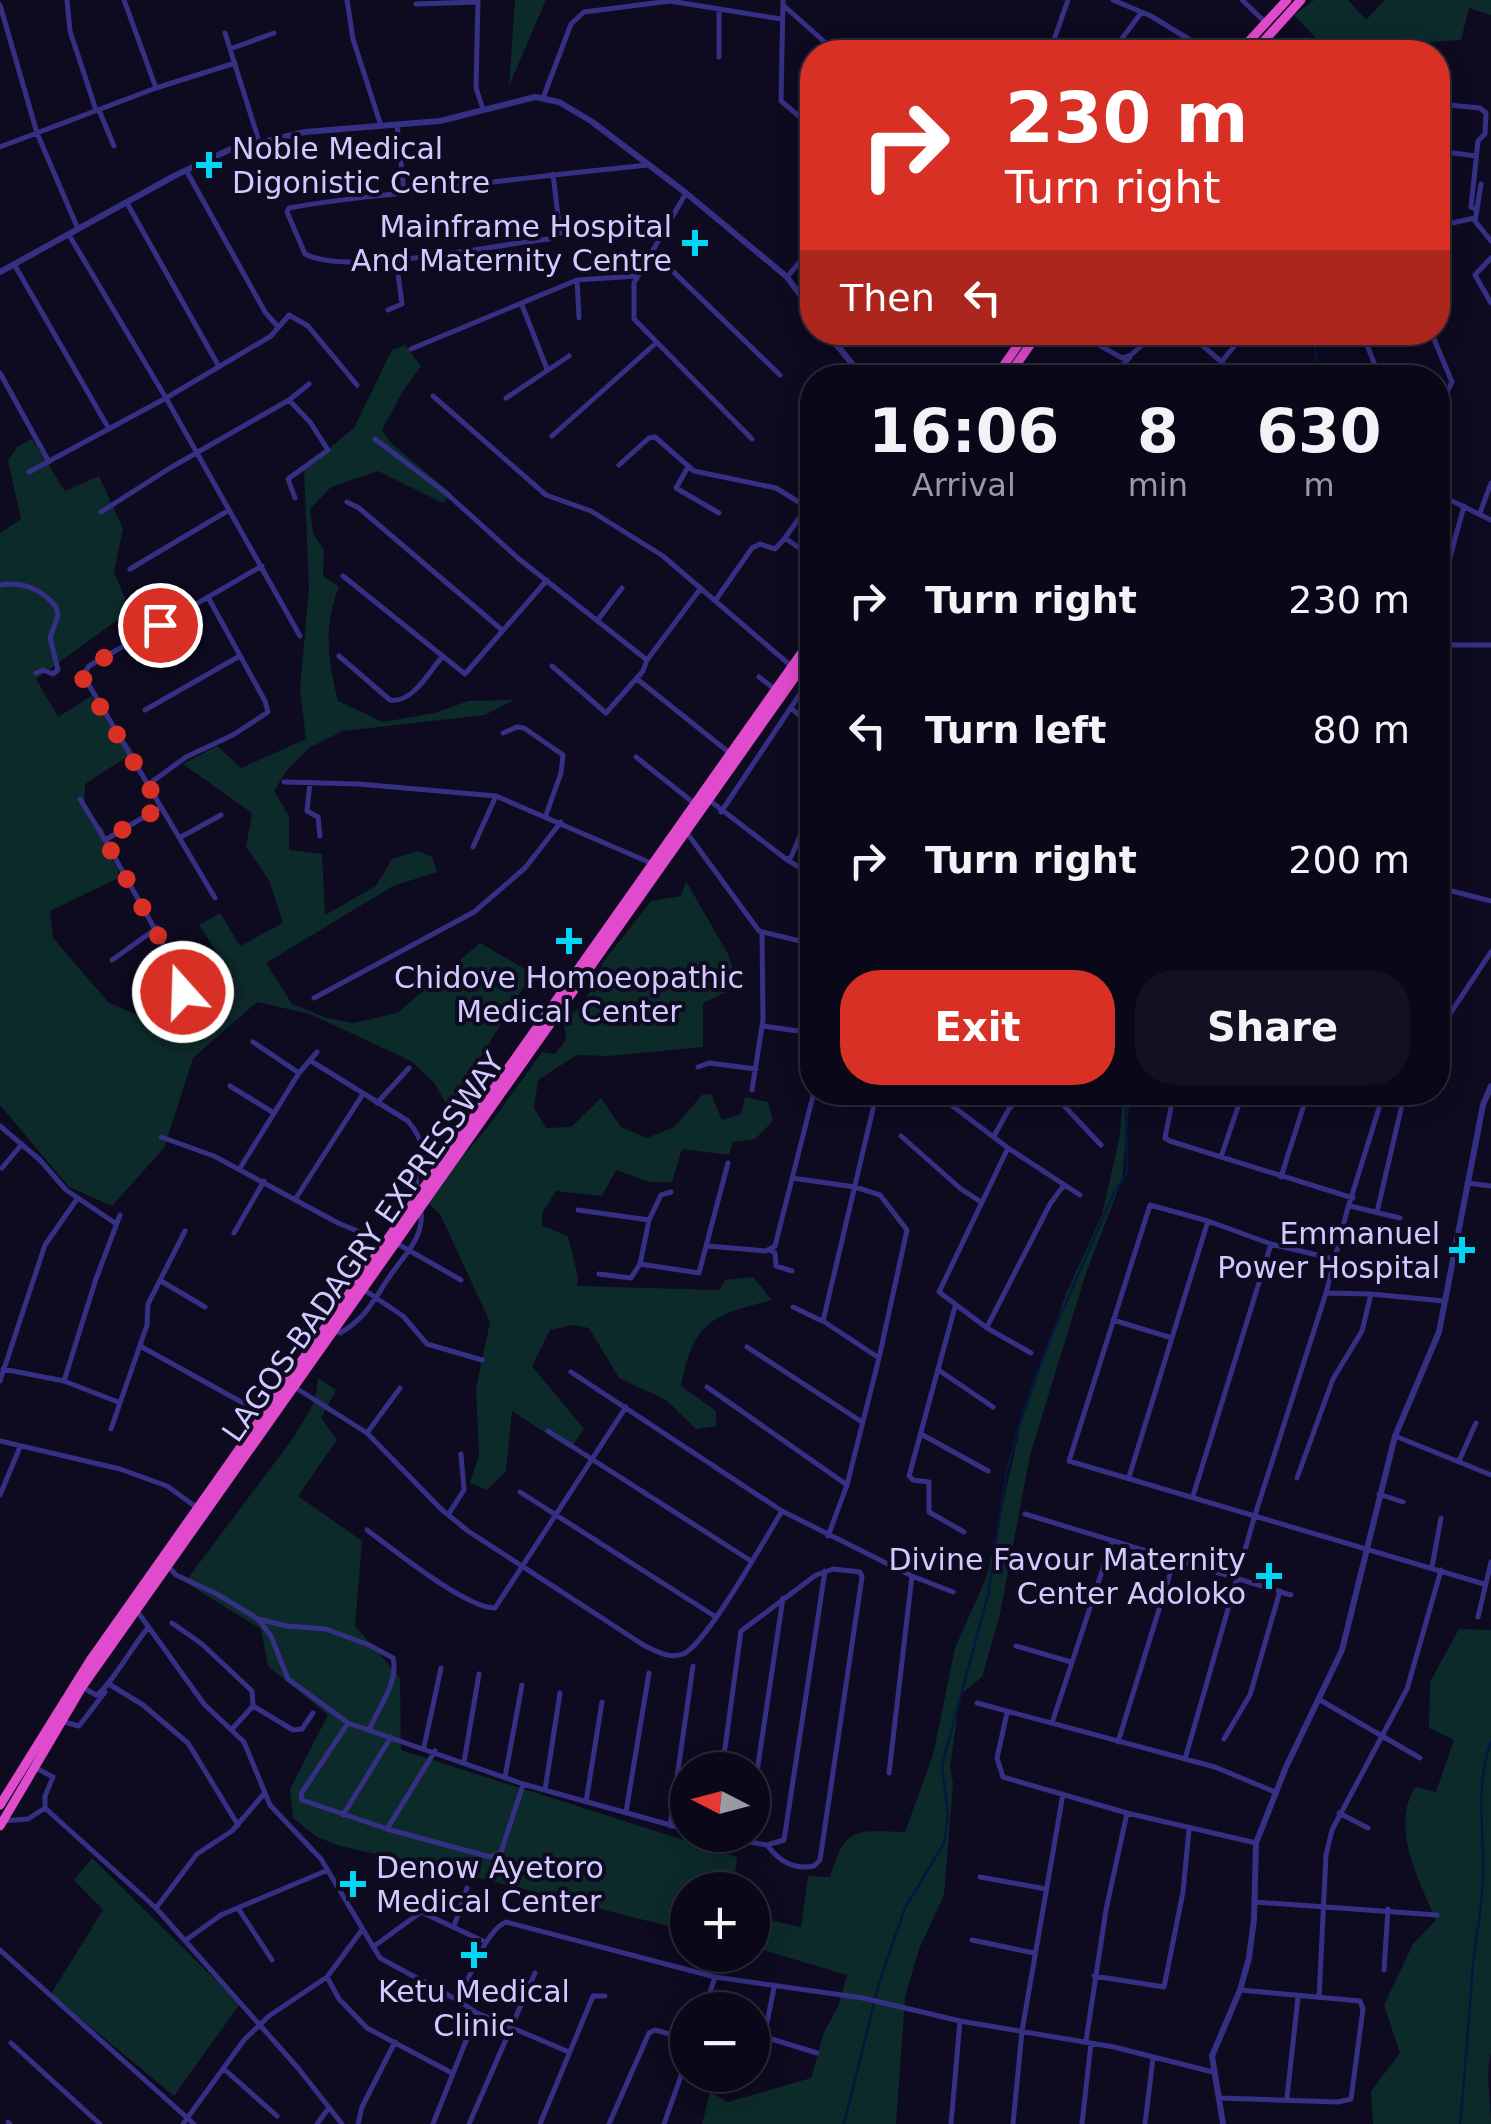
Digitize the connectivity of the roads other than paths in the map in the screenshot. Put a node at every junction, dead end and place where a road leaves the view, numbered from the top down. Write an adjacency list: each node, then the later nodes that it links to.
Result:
1 (67, 0): 33 (street)
2 (124, 0): 29 (street)
3 (346, 0): 36 (street)
4 (1068, 0): 20 (street)
5 (1113, 0): 15 (street)
6 (1242, 0): 17 (street)
7 (1287, 0): 17 (highway)
8 (1301, 0): 25 (highway)
9 (478, 1): 12 (street); 32 (street)
10 (664, 1): 14 (street); 30 (street)
11 (783, 2): 16 (street); 21 (street)
12 (416, 4)
13 (0, 5): 37 (street)
14 (719, 9): 16 (street); 27 (street)
15 (1141, 12): 22 (street); 23 (street)
16 (781, 19): 34 (street)
17 (1265, 22): 24 (highway)
18 (274, 33): 26 (street)
19 (225, 34): 26 (street)
20 (1055, 37)
21 (823, 40)
22 (1121, 40)
23 (1189, 40)
24 (1249, 40)
25 (1265, 40)
26 (230, 49): 28 (street)
27 (718, 57)
28 (236, 64): 29 (street); 39 (street)
29 (156, 88): 33 (street)
30 (542, 99): 32 (street); 44 (street)
31 (1450, 106): 38 (street)
32 (482, 109): 35 (street)
33 (96, 110): 37 (street); 40 (street)
34 (800, 117)
35 (397, 125): 36 (street); 48 (street)
36 (381, 126): 39 (street)
37 (37, 133): 41 (street); 54 (street)
38 (1488, 134): 43 (street)
39 (259, 141): 45 (street)
40 (114, 146)
41 (0, 147)
42 (1450, 153): 43 (street)
43 (1476, 156): 51 (street)
44 (648, 165): 46 (street); 49 (street)
45 (186, 170): 50 (street); 71 (street)
46 (553, 174): 48 (street); 59 (street)
47 (1481, 184): 51 (street)
48 (404, 192): 59 (street)
49 (686, 193): 57 (street); 64 (street)
50 (127, 203): 54 (street); 82 (street)
51 (1478, 210): 52 (street)
52 (1475, 218): 53 (street); 56 (street)
53 (1450, 223)
54 (78, 229): 55 (street)
55 (68, 235): 61 (street); 92 (street)
56 (1491, 242)
57 (653, 252): 63 (street); 88 (street)
58 (1491, 258): 67 (street)
59 (396, 259): 69 (street)
60 (800, 262): 64 (street)
61 (14, 264): 62 (street); 95 (street)
62 (0, 272)
63 (637, 276): 65 (street); 72 (street)
64 (788, 276): 66 (street)
65 (577, 280): 68 (street); 70 (street)
66 (800, 294)
67 (1491, 303)
68 (522, 305): 78 (street); 86 (street)
69 (388, 310)
70 (579, 318)
71 (278, 326): 82 (street); 90 (street)
72 (656, 343): 96 (street); 97 (street)
73 (837, 345): 83 (street)
74 (1099, 345): 79 (street)
75 (1142, 345): 79 (street)
76 (1202, 345): 81 (street)
77 (1236, 345): 81 (street)
78 (411, 349)
79 (1131, 355): 84 (street)
80 (569, 356): 86 (street)
81 (1223, 363): 85 (street)
82 (218, 365): 92 (street)
83 (853, 365)
84 (1122, 365)
85 (1225, 365)
86 (547, 369): 93 (street)
87 (0, 374): 100 (street)
88 (780, 376)
89 (309, 384): 94 (street)
90 (357, 385)
91 (432, 396): 125 (street)
92 (166, 398): 95 (street); 99 (street)
93 (506, 398)
94 (289, 400): 99 (street); 105 (street)
95 (109, 430): 100 (street)
96 (552, 436)
97 (752, 439)
98 (375, 440): 122 (street)
99 (196, 452): 110 (street); 111 (street)
100 (48, 462): 103 (street)
101 (619, 464): 102 (street)
102 (688, 468): 107 (street); 112 (street)
103 (29, 472)
104 (1491, 483): 113 (street)
105 (295, 498)
106 (1450, 500): 109 (street)
107 (800, 501)
108 (347, 502): 129 (street)
109 (1464, 506): 113 (street); 118 (street)
110 (229, 510): 119 (street); 120 (street)
111 (101, 512)
112 (719, 512)
113 (1480, 514): 115 (street)
114 (800, 518): 116 (street)
115 (1491, 520)
116 (785, 538): 117 (street); 127 (street)
117 (800, 549)
118 (1450, 557)
119 (262, 566): 126 (street); 130 (street)
120 (130, 568)
121 (343, 576): 136 (street)
122 (546, 580): 128 (street); 129 (street)
123 (0, 584): 141 (street)
124 (622, 588): 128 (street)
125 (701, 588): 127 (street); 137 (street)
126 (209, 599): 135 (street); 155 (street)
127 (714, 601): 139 (street)
128 (597, 621): 137 (street)
129 (503, 630): 136 (street)
130 (300, 636)
131 (1450, 645): 132 (street)
132 (1491, 645)
133 (800, 655): 139 (highway, LAGOS-BADAGRY EXPRESSWAY)
134 (339, 656): 136 (street)
135 (239, 657): 148 (street); 155 (street)
136 (442, 657)
137 (646, 660): 143 (street)
138 (552, 666): 143 (street)
139 (792, 667): 144 (highway, LAGOS-BADAGRY EXPRESSWAY)
140 (800, 668): 144 (highway, LAGOS-BADAGRY EXPRESSWAY)
141 (36, 674)
142 (760, 677): 144 (street)
143 (637, 679): 151 (street)
144 (781, 690): 146 (street); 151 (highway, LAGOS-BADAGRY EXPRESSWAY); 158 (highway, LAGOS-BADAGRY EXPRESSWAY)
145 (800, 695): 146 (street)
146 (796, 701): 147 (street)
147 (792, 708): 149 (street); 161 (street)
148 (145, 710)
149 (800, 715)
150 (503, 732): 162 (street)
151 (731, 754): 159 (highway, LAGOS-BADAGRY EXPRESSWAY)
152 (636, 758): 159 (street)
153 (284, 782): 154 (street)
154 (310, 782): 156 (street); 166 (street)
155 (149, 784): 160 (street)
156 (496, 796): 162 (street); 170 (street)
157 (80, 799): 169 (street)
158 (709, 800): 161 (street); 165 (highway, LAGOS-BADAGRY EXPRESSWAY)
159 (696, 804): 172 (highway, LAGOS-BADAGRY EXPRESSWAY)
160 (161, 807): 168 (street); 169 (street)
161 (720, 812): 171 (street)
162 (546, 815): 164 (street)
163 (221, 816): 168 (street)
164 (561, 822): 172 (street); 182 (street)
165 (686, 832): 178 (street); 235 (highway, LAGOS-BADAGRY EXPRESSWAY)
166 (320, 836)
167 (800, 836): 171 (street)
168 (180, 837): 175 (street)
169 (105, 840): 177 (street)
170 (472, 847)
171 (786, 859): 173 (street)
172 (653, 864): 228 (highway, LAGOS-BADAGRY EXPRESSWAY)
173 (800, 868)
174 (1450, 891): 176 (street)
175 (215, 898)
176 (1491, 901)
177 (157, 928): 181 (street); 184 (street)
178 (762, 932): 179 (street); 185 (street)
179 (800, 941)
180 (1491, 952): 183 (street)
181 (112, 960)
182 (314, 998)
183 (1450, 1014)
184 (149, 1016)
185 (763, 1026): 186 (street); 192 (street)
186 (800, 1031)
187 (253, 1042): 193 (street)
188 (317, 1052): 189 (street)
189 (311, 1060): 193 (street); 197 (street)
190 (698, 1067): 192 (street)
191 (408, 1068): 198 (street)
192 (756, 1069): 196 (street)
193 (299, 1073): 209 (street)
194 (230, 1086): 209 (street)
195 (1491, 1086): 224 (street)
196 (752, 1090)
197 (363, 1094): 198 (street); 231 (street)
198 (377, 1103): 228 (street)
199 (811, 1105): 222 (street)
200 (873, 1105): 227 (street)
201 (952, 1105): 212 (street)
202 (1012, 1105): 212 (street)
203 (1064, 1105): 215 (street)
204 (1171, 1105): 217 (street)
205 (1239, 1105): 217 (street)
206 (1304, 1105): 221 (street)
207 (1380, 1105): 234 (street)
208 (1403, 1105): 237 (street)
209 (274, 1113): 220 (street)
210 (0, 1126): 214 (street)
211 (901, 1136): 233 (street)
212 (994, 1136): 216 (street)
213 (161, 1138): 220 (street)
214 (22, 1144): 219 (street); 232 (street)
215 (1101, 1144)
216 (1008, 1148): 225 (street); 233 (street)
217 (1221, 1157): 221 (street)
218 (728, 1163): 248 (street)
219 (2, 1168)
220 (240, 1168): 223 (street)
221 (1281, 1177): 234 (street)
222 (792, 1178): 227 (street); 249 (street)
223 (264, 1181): 231 (street); 244 (street)
224 (1466, 1183): 226 (street); 261 (street)
225 (1064, 1185): 230 (street); 267 (street)
226 (1491, 1186)
227 (855, 1187): 266 (street); 273 (street)
228 (420, 1192): 245 (highway, LAGOS-BADAGRY EXPRESSWAY)
229 (671, 1192): 240 (street)
230 (1080, 1195)
231 (296, 1198): 245 (street)
232 (77, 1199): 242 (street); 275 (street)
233 (981, 1202): 264 (street)
234 (1351, 1202): 237 (street); 251 (street)
235 (418, 1208): 246 (highway, LAGOS-BADAGRY EXPRESSWAY); 250 (street)
236 (578, 1210): 240 (street)
237 (1377, 1212): 239 (street)
238 (120, 1215): 242 (street)
239 (1400, 1218)
240 (649, 1220): 252 (street)
241 (1208, 1221): 247 (street); 265 (street); 269 (street)
242 (115, 1223): 279 (street)
243 (184, 1231): 256 (street)
244 (234, 1233)
245 (384, 1242): 286 (highway, LAGOS-BADAGRY EXPRESSWAY)
246 (396, 1243): 250 (street); 257 (highway, LAGOS-BADAGRY EXPRESSWAY)
247 (1271, 1244): 251 (street); 307 (street)
248 (708, 1246): 249 (street); 252 (street)
249 (770, 1250): 253 (street)
250 (409, 1252): 255 (street); 260 (street)
251 (1334, 1259): 258 (street)
252 (640, 1264): 254 (street)
253 (792, 1271)
254 (598, 1274)
255 (461, 1280)
256 (161, 1281): 262 (street); 270 (street)
257 (363, 1289): 260 (street); 268 (highway, LAGOS-BADAGRY EXPRESSWAY)
258 (1326, 1293): 259 (street); 313 (street)
259 (1371, 1294): 261 (street); 302 (street)
260 (376, 1301): 268 (street); 274 (street)
261 (1444, 1301): 293 (street)
262 (204, 1307)
263 (794, 1307): 266 (street)
264 (956, 1307): 267 (street); 276 (street)
265 (1113, 1320): 269 (street); 301 (street)
266 (823, 1321): 273 (street)
267 (986, 1328): 272 (street)
268 (334, 1331): 280 (highway, LAGOS-BADAGRY EXPRESSWAY)
269 (1173, 1339): 301 (street)
270 (140, 1346): 283 (street); 286 (street)
271 (747, 1347): 287 (street)
272 (1031, 1353)
273 (879, 1358): 287 (street)
274 (482, 1360)
275 (3, 1369): 278 (street); 279 (street)
276 (940, 1371): 285 (street); 292 (street)
277 (571, 1372): 284 (street)
278 (0, 1380)
279 (64, 1381): 283 (street)
280 (294, 1386): 291 (street); 309 (highway, LAGOS-BADAGRY EXPRESSWAY)
281 (707, 1387): 303 (street)
282 (400, 1388): 291 (street)
283 (118, 1402): 289 (street)
284 (626, 1406): 297 (street); 310 (street)
285 (993, 1407)
286 (264, 1414): 309 (highway, LAGOS-BADAGRY EXPRESSWAY)
287 (862, 1422): 303 (street)
288 (1476, 1423): 298 (street)
289 (111, 1429)
290 (548, 1431): 297 (street)
291 (367, 1433): 312 (street)
292 (921, 1434): 299 (street); 317 (street)
293 (1396, 1436): 298 (street); 305 (street)
294 (0, 1441): 295 (street)
295 (20, 1447): 306 (street); 309 (street)
296 (461, 1454): 312 (street)
297 (592, 1461): 314 (street); 322 (street)
298 (1459, 1462): 300 (street)
299 (988, 1471)
300 (1491, 1475)
301 (1128, 1477): 307 (street)
302 (1296, 1478)
303 (846, 1484): 318 (street)
304 (520, 1492): 314 (street)
305 (1379, 1494): 308 (street); 320 (street)
306 (0, 1495)
307 (1194, 1496): 313 (street)
308 (1403, 1502)
309 (202, 1511): 324 (highway, LAGOS-BADAGRY EXPRESSWAY); 382 (highway, LAGOS-BADAGRY EXPRESSWAY)
310 (782, 1511): 318 (street); 322 (street)
311 (1025, 1514): 319 (street)
312 (448, 1515): 326 (street)
313 (1254, 1515): 320 (street); 330 (street)
314 (556, 1516): 326 (street); 339 (street)
315 (1442, 1518): 325 (street)
316 (367, 1530): 326 (street)
317 (964, 1532)
318 (828, 1536): 329 (street)
319 (1113, 1540): 321 (street); 337 (street)
320 (1366, 1548): 325 (street); 355 (street)
321 (1174, 1558): 330 (street); 369 (street)
322 (751, 1562): 339 (street)
323 (1491, 1562): 331 (street)
324 (168, 1566): 338 (highway, LAGOS-BADAGRY EXPRESSWAY); 341 (street)
325 (1432, 1567): 327 (street)
326 (523, 1568): 339 (street)
327 (1441, 1570): 331 (street); 367 (street)
328 (824, 1571): 336 (street); 402 (street); 403 (street)
329 (912, 1576): 334 (street); 379 (street)
330 (1236, 1578): 333 (street); 376 (street)
331 (1484, 1584): 340 (street)
332 (1038, 1589): 337 (street)
333 (1280, 1590): 335 (street); 368 (street)
334 (952, 1592)
335 (1291, 1595)
336 (783, 1598): 373 (street); 374 (street)
337 (1091, 1602): 345 (street)
338 (136, 1611): 343 (street); 352 (highway, LAGOS-BADAGRY EXPRESSWAY)
339 (716, 1616)
340 (1478, 1617)
341 (258, 1619): 362 (street); 365 (street)
342 (172, 1623): 358 (street)
343 (148, 1628): 350 (street); 364 (street)
344 (1016, 1646): 345 (street)
345 (1071, 1662): 363 (street)
346 (692, 1666): 372 (street)
347 (441, 1668): 370 (street)
348 (648, 1673): 391 (street)
349 (479, 1674): 377 (street)
350 (109, 1684): 353 (street); 396 (street)
351 (522, 1685): 380 (street)
352 (82, 1687): 353 (street); 361 (highway, LAGOS-BADAGRY EXPRESSWAY)
353 (105, 1692): 361 (street)
354 (560, 1693): 384 (street)
355 (1320, 1700): 367 (street); 385 (street)
356 (602, 1702): 388 (street)
357 (976, 1703): 360 (street)
358 (252, 1706): 359 (street); 364 (street)
359 (314, 1713)
360 (1007, 1713): 363 (street); 387 (street)
361 (61, 1721): 378 (highway, LAGOS-BADAGRY EXPRESSWAY)
362 (348, 1723): 365 (street); 394 (street)
363 (1052, 1723): 369 (street)
364 (232, 1729): 386 (street)
365 (368, 1730): 366 (street)
366 (392, 1736): 370 (street); 394 (street)
367 (1381, 1736): 375 (street); 393 (street)
368 (1224, 1739)
369 (1118, 1742): 376 (street)
370 (424, 1747): 371 (street)
371 (436, 1751): 377 (street); 399 (street)
372 (680, 1752)
373 (724, 1752)
374 (760, 1752)
375 (1420, 1758)
376 (1185, 1759): 385 (street)
377 (464, 1762): 380 (street)
378 (33, 1766): 390 (street); 395 (highway, LAGOS-BADAGRY EXPRESSWAY)
379 (889, 1773)
380 (505, 1776): 383 (street)
381 (0, 1779): 382 (street)
382 (11, 1784): 389 (highway, LAGOS-BADAGRY EXPRESSWAY)
383 (523, 1784): 384 (street); 399 (street)
384 (545, 1790): 388 (street)
385 (1275, 1792): 401 (street)
386 (264, 1794): 396 (street); 404 (street)
387 (1063, 1794): 392 (street); 407 (street)
388 (586, 1802): 391 (street)
389 (0, 1805)
390 (45, 1808): 395 (street); 410 (street)
391 (626, 1812): 397 (street)
392 (1127, 1813): 400 (street); 425 (street)
393 (1339, 1814): 398 (street); 409 (street)
394 (343, 1815): 399 (street)
395 (2, 1824)
396 (238, 1825): 410 (street)
397 (670, 1826)
398 (1368, 1828)
399 (387, 1829)
400 (1189, 1829): 401 (street); 425 (street)
401 (1256, 1843): 408 (street)
402 (770, 1844)
403 (770, 1849)
404 (328, 1870): 411 (street); 415 (street)
405 (980, 1877): 407 (street)
406 (467, 1888): 414 (street)
407 (1046, 1889): 421 (street)
408 (1255, 1902): 409 (street); 429 (street)
409 (1324, 1905): 412 (street); 433 (street)
410 (156, 1908): 416 (street)
411 (237, 1908): 416 (street); 422 (street)
412 (1388, 1910): 413 (street); 423 (street)
413 (1437, 1915)
414 (454, 1926): 418 (street); 419 (street)
415 (362, 1930): 419 (street); 426 (street)
416 (186, 1940): 438 (street)
417 (972, 1940): 421 (street)
418 (486, 1943): 427 (street); 434 (street)
419 (373, 1947): 434 (street)
420 (0, 1950): 457 (street)
421 (1034, 1953): 440 (street)
422 (272, 1960)
423 (1384, 1970)
424 (535, 1973): 439 (street)
425 (1094, 1976): 444 (street)
426 (326, 1977): 438 (street); 443 (street)
427 (715, 1977): 428 (street); 430 (street)
428 (774, 1988): 435 (street); 437 (street)
429 (1240, 1990): 432 (street); 450 (street)
430 (710, 1992)
431 (605, 1996): 446 (street)
432 (1298, 1996): 433 (street); 454 (street)
433 (1319, 1998): 454 (street)
434 (459, 2001): 436 (street)
435 (770, 2010)
436 (476, 2013): 439 (street); 451 (street)
437 (960, 2021): 440 (street); 467 (street)
438 (260, 2024): 449 (street); 455 (street)
439 (512, 2026): 446 (street); 463 (street)
440 (1022, 2030): 444 (street); 468 (street)
441 (670, 2034): 465 (street)
442 (770, 2039): 447 (street)
443 (396, 2042): 451 (street); 461 (street)
444 (1088, 2042): 448 (street); 469 (street)
445 (10, 2043): 458 (street)
446 (569, 2052): 464 (street)
447 (817, 2053)
448 (1153, 2058): 450 (street); 470 (street)
449 (224, 2069): 456 (street); 457 (street)
450 (1213, 2072): 453 (street)
451 (452, 2073): 462 (street)
452 (675, 2092): 466 (street)
453 (1219, 2098): 454 (street); 471 (street)
454 (1288, 2098)
455 (328, 2109): 459 (street); 460 (street)
456 (277, 2116)
457 (188, 2122)
458 (100, 2124)
459 (317, 2124)
460 (342, 2124)
461 (358, 2124)
462 (433, 2124)
463 (470, 2124)
464 (540, 2124)
465 (609, 2124)
466 (664, 2124)
467 (951, 2124)
468 (1013, 2124)
469 (1082, 2124)
470 (1145, 2124)
471 (1224, 2124)

